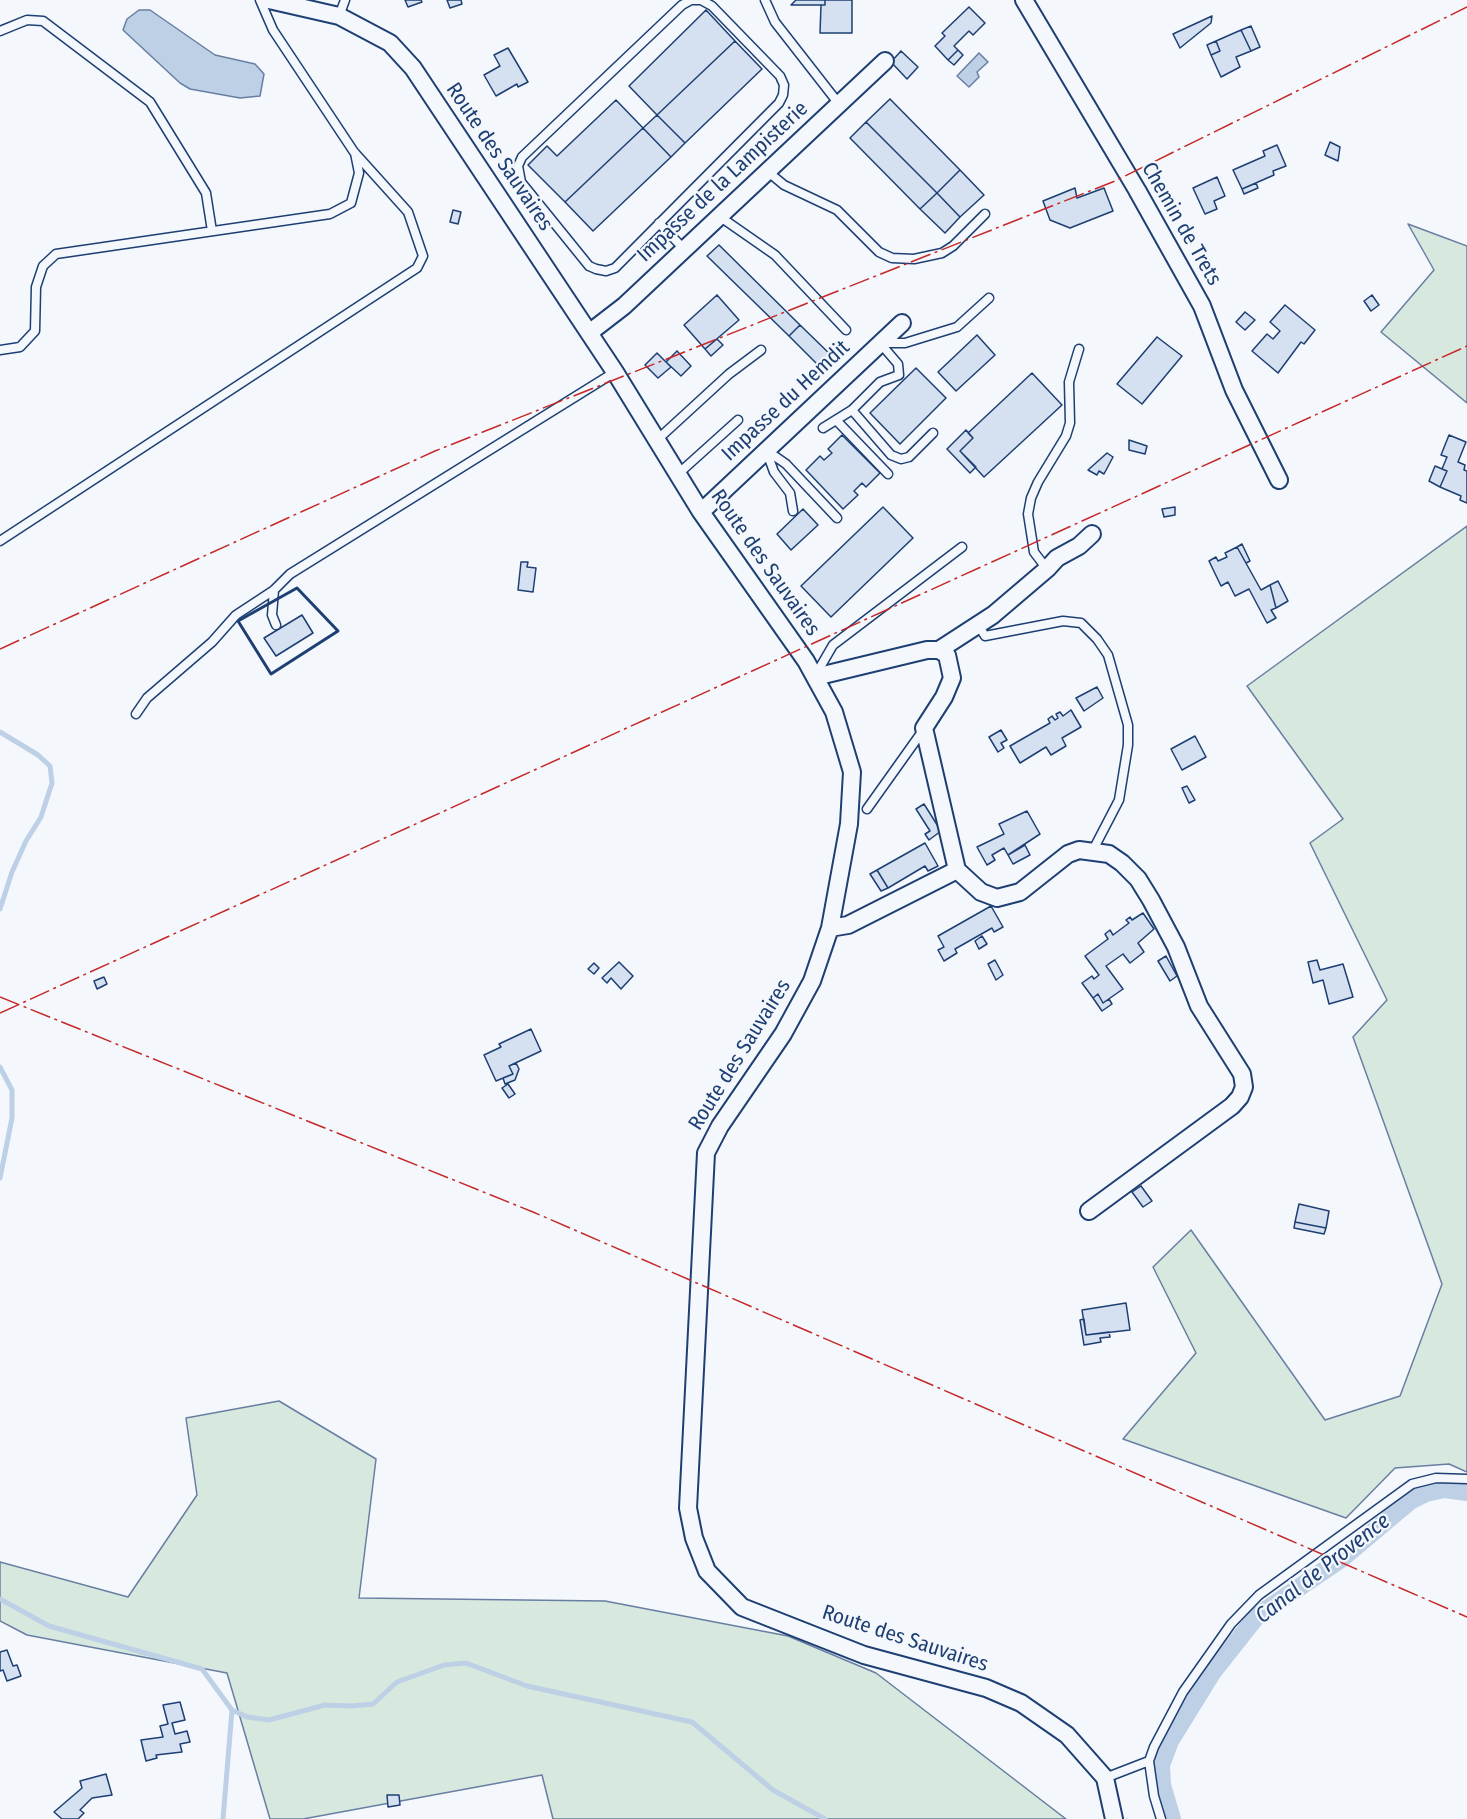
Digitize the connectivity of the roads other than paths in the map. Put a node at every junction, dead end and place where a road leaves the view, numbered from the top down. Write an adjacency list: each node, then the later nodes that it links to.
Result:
1 (260, 0): 10 (lane)
2 (269, 0): 6 (street, Route des Sauvaires)
3 (701, 0): 14 (lane); 14 (lane)
4 (765, 0): 9 (lane)
5 (1024, 0): 35 (street, Chemin de Trets)
6 (342, 8): 20 (street, Route des Sauvaires)
7 (0, 31): 15 (lane)
8 (885, 61): 9 (street, Impasse de la Lampisterie)
9 (839, 104): 11 (street, Impasse de la Lampisterie)
10 (354, 152): 15 (lane); 40 (lane)
11 (767, 171): 12 (lane); 13 (street, Impasse de la Lampisterie)
12 (985, 214)
13 (719, 216): 16 (street, Impasse de la Lampisterie); 19 (lane)
14 (659, 223): 16 (lane)
15 (212, 231): 23 (lane)
16 (684, 249): 20 (street, Impasse de la Lampisterie)
17 (989, 298): 21 (lane)
18 (902, 322): 21 (street, Impasse du Hemdit)
19 (846, 330)
20 (588, 333): 25 (street, Route des Sauvaires)
21 (880, 343): 26 (lane); 32 (street, Impasse du Hemdit)
22 (1079, 349): 42 (lane)
23 (0, 350)
24 (761, 350): 31 (lane)
25 (615, 372): 31 (street, Route des Sauvaires); 43 (lane)
26 (852, 410): 28 (lane); 30 (lane)
27 (738, 420): 33 (lane)
28 (836, 420): 29 (lane); 34 (lane)
29 (823, 428)
30 (933, 433)
31 (657, 440): 33 (street, Route des Sauvaires)
32 (766, 450): 36 (lane); 37 (street, Impasse du Hemdit); 38 (lane)
33 (678, 474): 37 (street, Route des Sauvaires)
34 (888, 474)
35 (1280, 480)
36 (793, 511)
37 (701, 512): 47 (street, Route des Sauvaires)
38 (837, 518)
39 (1092, 534): 42 (street)
40 (0, 541)
41 (962, 547): 47 (lane)
42 (1047, 569): 45 (street)
43 (274, 590): 44 (lane); 48 (lane)
44 (276, 625)
45 (979, 626): 46 (street); 51 (lane)
46 (939, 650): 47 (street); 49 (street)
47 (814, 677): 53 (street, Route des Sauvaires)
48 (136, 714)
49 (924, 728): 50 (lane); 52 (street)
50 (867, 809)
51 (1093, 850): 52 (street); 54 (street)
52 (957, 870): 53 (street)
53 (830, 928): 57 (street, Route des Sauvaires)
54 (1089, 1211)
55 (1467, 1479): 56 (lane)
56 (1149, 1761): 57 (lane); 59 (lane)
57 (1105, 1778): 58 (street, Route des Sauvaires)
58 (1114, 1819)
59 (1161, 1819)

